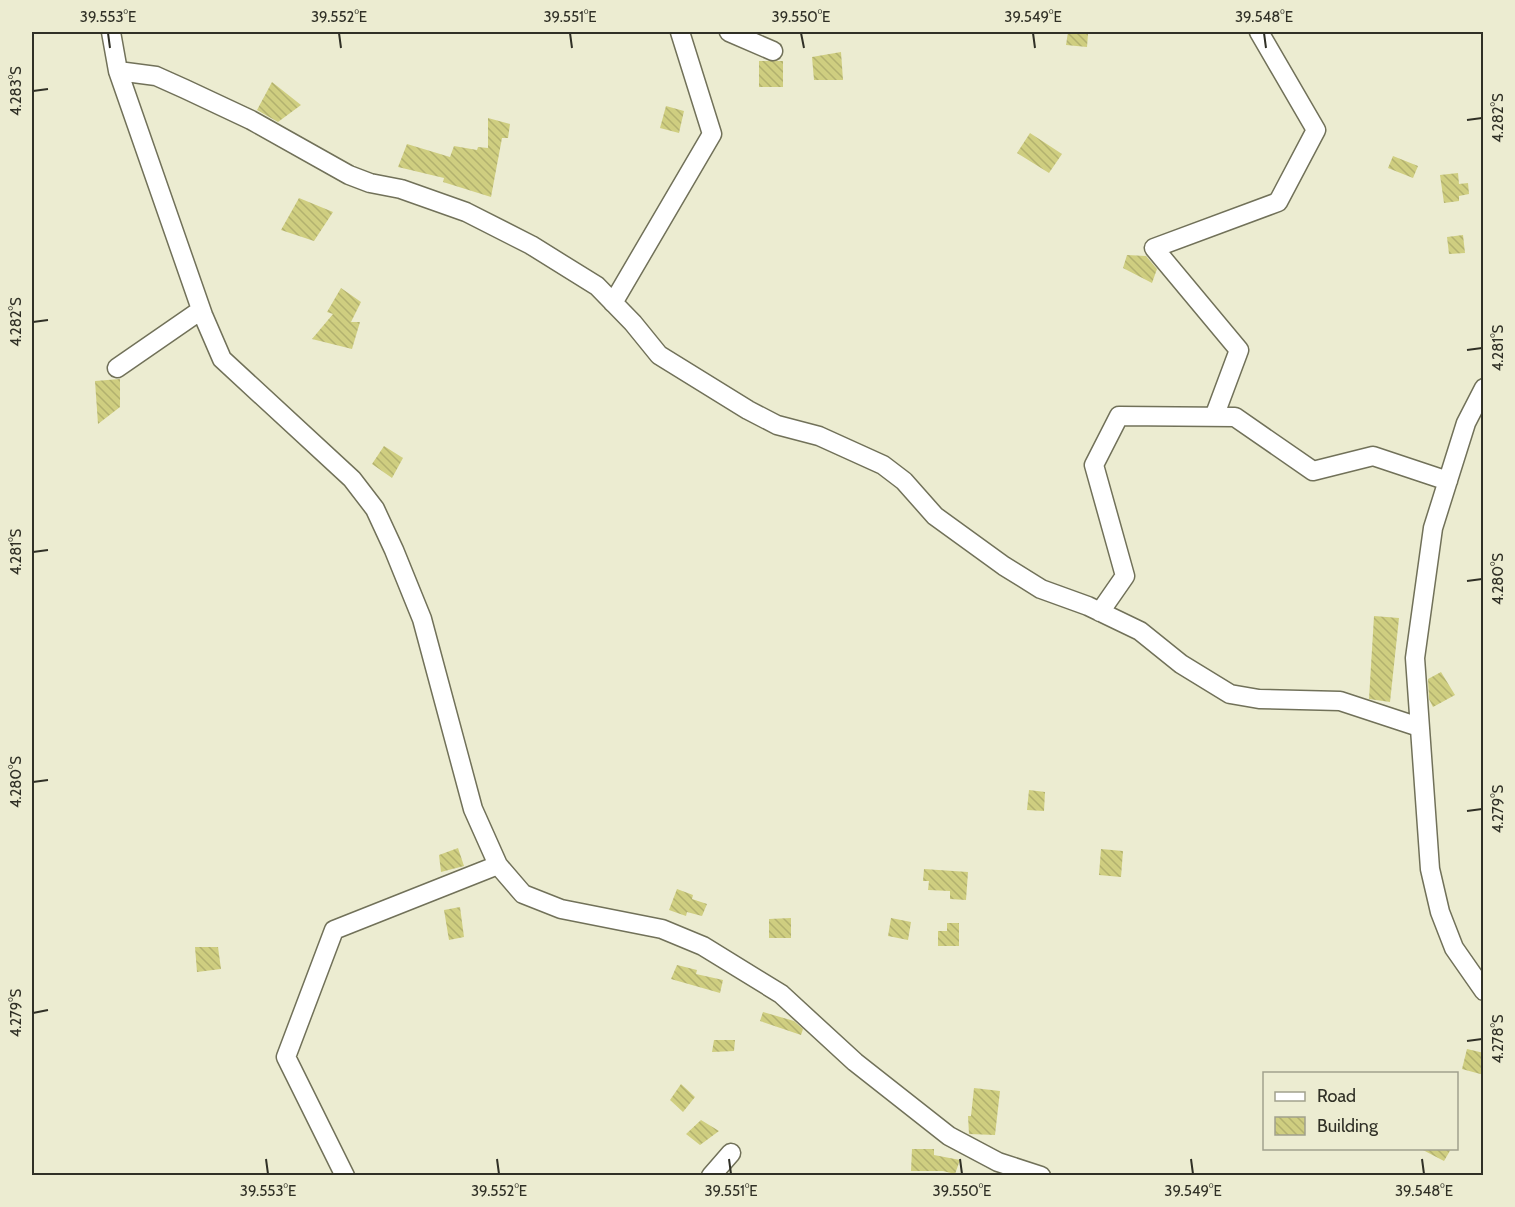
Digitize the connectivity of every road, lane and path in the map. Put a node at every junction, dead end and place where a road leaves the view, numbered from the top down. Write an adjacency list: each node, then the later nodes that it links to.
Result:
1 (111, 32): 6 (street)
2 (680, 32): 7 (street)
3 (729, 32): 5 (street)
4 (1259, 32): 11 (street)
5 (773, 51)
6 (118, 71): 7 (street); 8 (street)
7 (613, 303): 13 (street)
8 (201, 310): 9 (street); 15 (street)
9 (117, 368)
10 (1484, 388): 12 (street)
11 (1214, 417): 12 (street); 13 (street)
12 (1448, 481): 14 (street)
13 (1100, 612): 14 (street)
14 (1419, 727): 16 (street)
15 (498, 865): 18 (street); 20 (street)
16 (1484, 991)
17 (731, 1153): 19 (street)
18 (345, 1176)
19 (711, 1176)
20 (1041, 1176)

